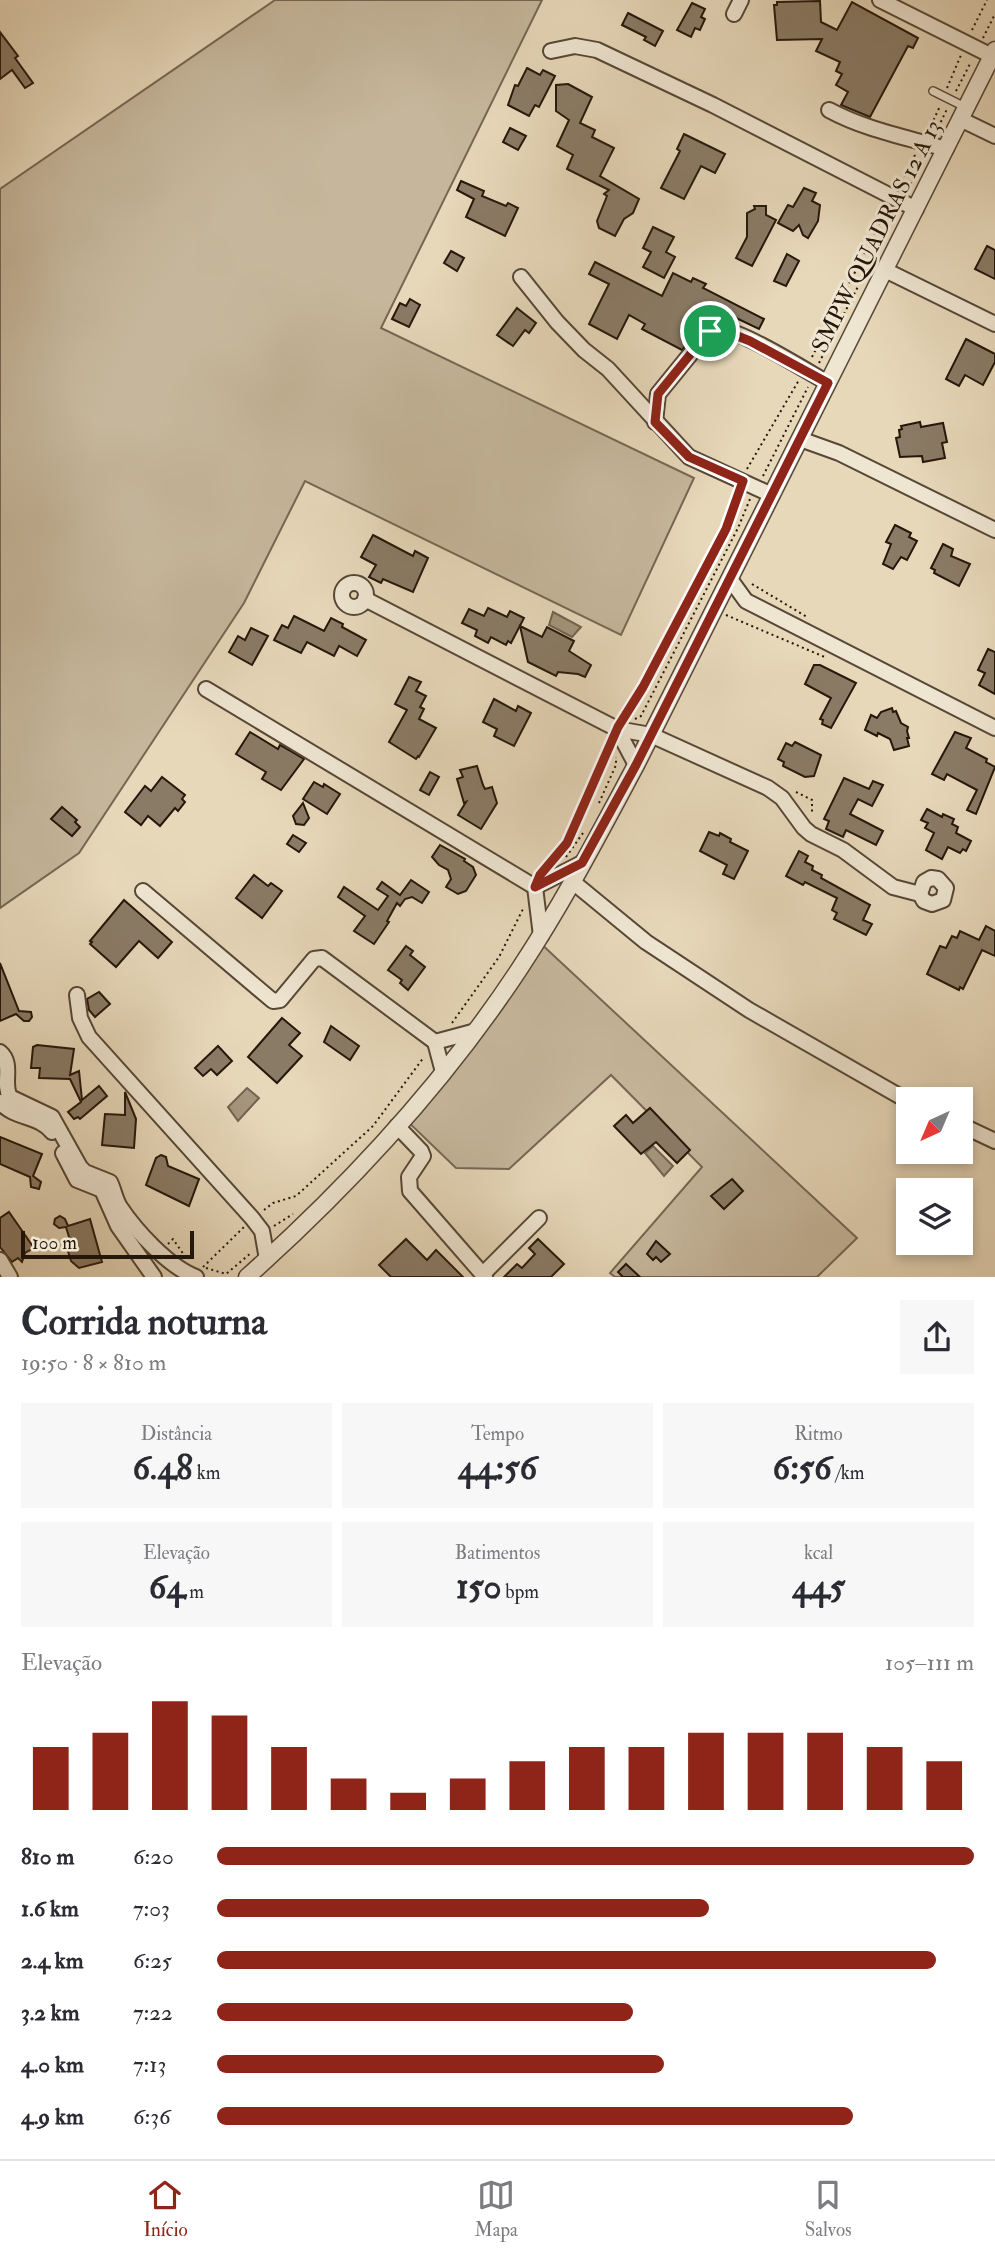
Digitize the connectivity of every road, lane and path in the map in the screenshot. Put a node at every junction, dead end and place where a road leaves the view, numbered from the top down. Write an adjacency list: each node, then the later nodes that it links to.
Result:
1 (741, 0): 4 (street)
2 (880, 0): 5 (street)
3 (987, 0): 5 (path)
4 (734, 14)
5 (966, 43): 7 (street); 9 (path)
6 (551, 51): 15 (street)
7 (994, 53): 11 (street, SMPW QUADRAS 12 A 13)
8 (933, 91): 9 (lane)
9 (944, 96): 11 (lane); 13 (path)
10 (830, 110): 13 (street)
11 (963, 113): 12 (street); 14 (street, SMPW QUADRAS 12 A 13)
12 (995, 136)
13 (922, 142): 14 (street); 15 (path)
14 (946, 149): 16 (street, SMPW QUADRAS 12 A 13)
15 (893, 198): 16 (street); 20 (path)
16 (916, 209): 17 (street, SMPW QUADRAS 12 A 13)
17 (885, 271): 19 (street); 21 (street, SMPW QUADRAS 12 A 13)
18 (521, 277): 22 (street)
19 (995, 324)
20 (805, 371): 21 (street); 22 (street); 24 (path)
21 (828, 383): 23 (street, SMPW QUADRAS 12 A 13)
22 (655, 422): 24 (street)
23 (800, 439): 25 (street, SMPW QUADRAS 12 A 13); 26 (street)
24 (743, 481): 25 (street); 33 (path)
25 (772, 495): 27 (street, SMPW QUADRAS 12 A 13)
26 (995, 530)
27 (730, 579): 29 (street); 30 (street, SMPW QUADRAS 12 A 13)
28 (365, 599): 33 (street)
29 (746, 601): 30 (street); 32 (street)
30 (716, 604): 34 (street, SMPW QUADRAS 12 A 13)
31 (206, 689): 39 (street)
32 (995, 728)
33 (617, 729): 34 (street); 35 (street); 37 (path)
34 (651, 735): 35 (street, SMPW QUADRAS 12 A 13); 41 (street)
35 (636, 765): 36 (street, SMPW QUADRAS 12 A 13)
36 (582, 863): 38 (street, SMPW QUADRAS 12 A 13); 39 (street)
37 (549, 864)
38 (573, 882): 43 (street, SMPW QUADRAS 12 A 13); 49 (street)
39 (535, 887): 43 (street)
40 (143, 891): 46 (street)
41 (920, 894)
42 (523, 910): 46 (path)
43 (541, 936): 45 (street, SMPW QUADRAS 12 A 13)
44 (77, 995): 55 (street)
45 (476, 1031): 46 (street); 48 (street, SMPW QUADRAS 12 A 13)
46 (435, 1042): 48 (street); 55 (path)
47 (0, 1052): 60 (street)
48 (443, 1072): 51 (street, SMPW QUADRAS 12 A 13)
49 (896, 1094)
50 (0, 1102): 63 (street)
51 (397, 1126): 57 (street, SMPW QUADRAS 12 A 13); 61 (street)
52 (973, 1131): 53 (street)
53 (995, 1141)
54 (538, 1218): 61 (street)
55 (252, 1219): 56 (street); 60 (path)
56 (262, 1231): 57 (street); 59 (street)
57 (291, 1236): 59 (street, SMPW QUADRAS 12 A 13)
58 (0, 1260): 62 (street)
59 (258, 1271)
60 (192, 1275)
61 (484, 1276)
62 (10, 1277)
63 (154, 1277)

